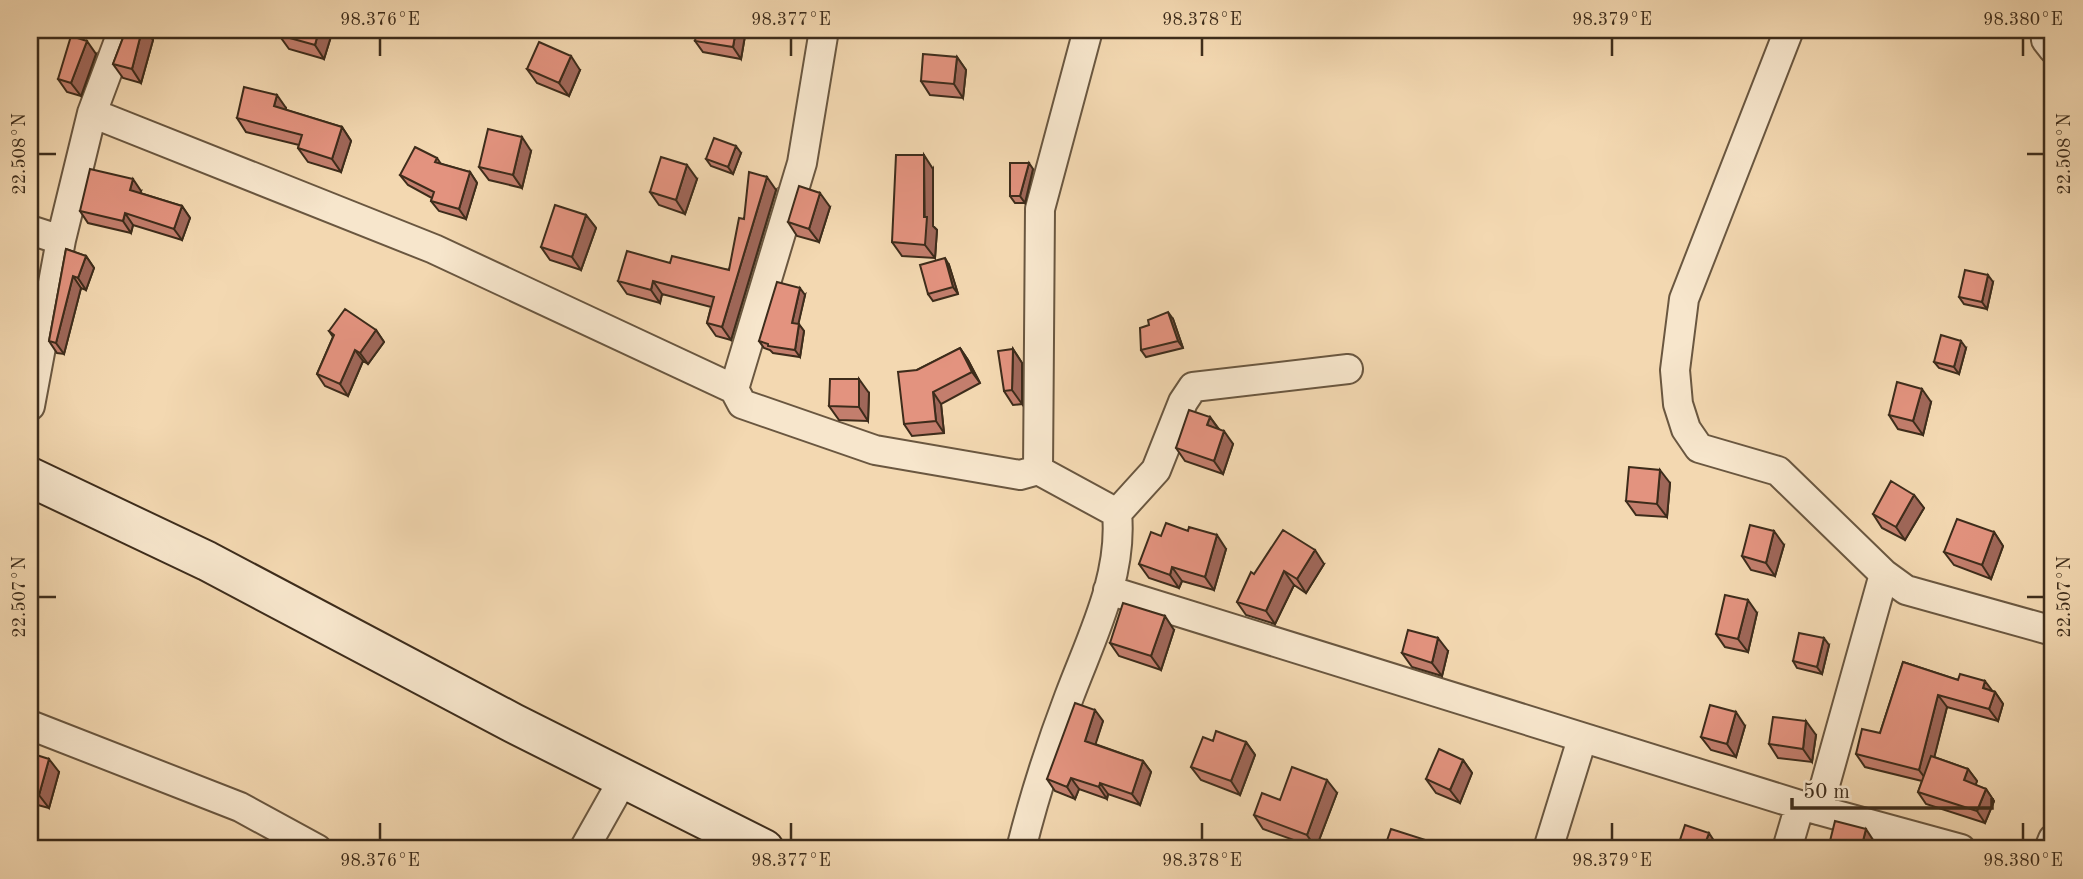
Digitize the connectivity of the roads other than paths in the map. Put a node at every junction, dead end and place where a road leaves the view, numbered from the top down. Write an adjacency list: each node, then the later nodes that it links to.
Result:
1 (123, 30): 7 (street)
2 (824, 30): 11 (street)
3 (1088, 30): 13 (street)
4 (1789, 30): 16 (street)
5 (2045, 30): 6 (street)
6 (2053, 49)
7 (92, 113): 9 (street); 11 (street)
8 (30, 230): 9 (street)
9 (61, 240): 12 (street)
10 (1348, 369): 15 (street)
11 (734, 389): 13 (street)
12 (30, 407)
13 (1038, 470): 15 (street)
14 (30, 477): 21 (main road)
15 (1116, 513): 17 (street)
16 (1884, 574): 18 (street); 22 (street)
17 (1108, 590): 20 (street); 27 (street)
18 (2053, 631)
19 (30, 725): 24 (street)
20 (1582, 738): 22 (street); 28 (street)
21 (624, 778): 25 (street); 26 (main road)
22 (1809, 808): 29 (street); 30 (street)
23 (2053, 839): 31 (street)
24 (317, 849)
25 (584, 849)
26 (764, 849)
27 (1021, 849)
28 (1548, 849)
29 (1787, 849)
30 (1961, 849)
31 (2049, 849)

